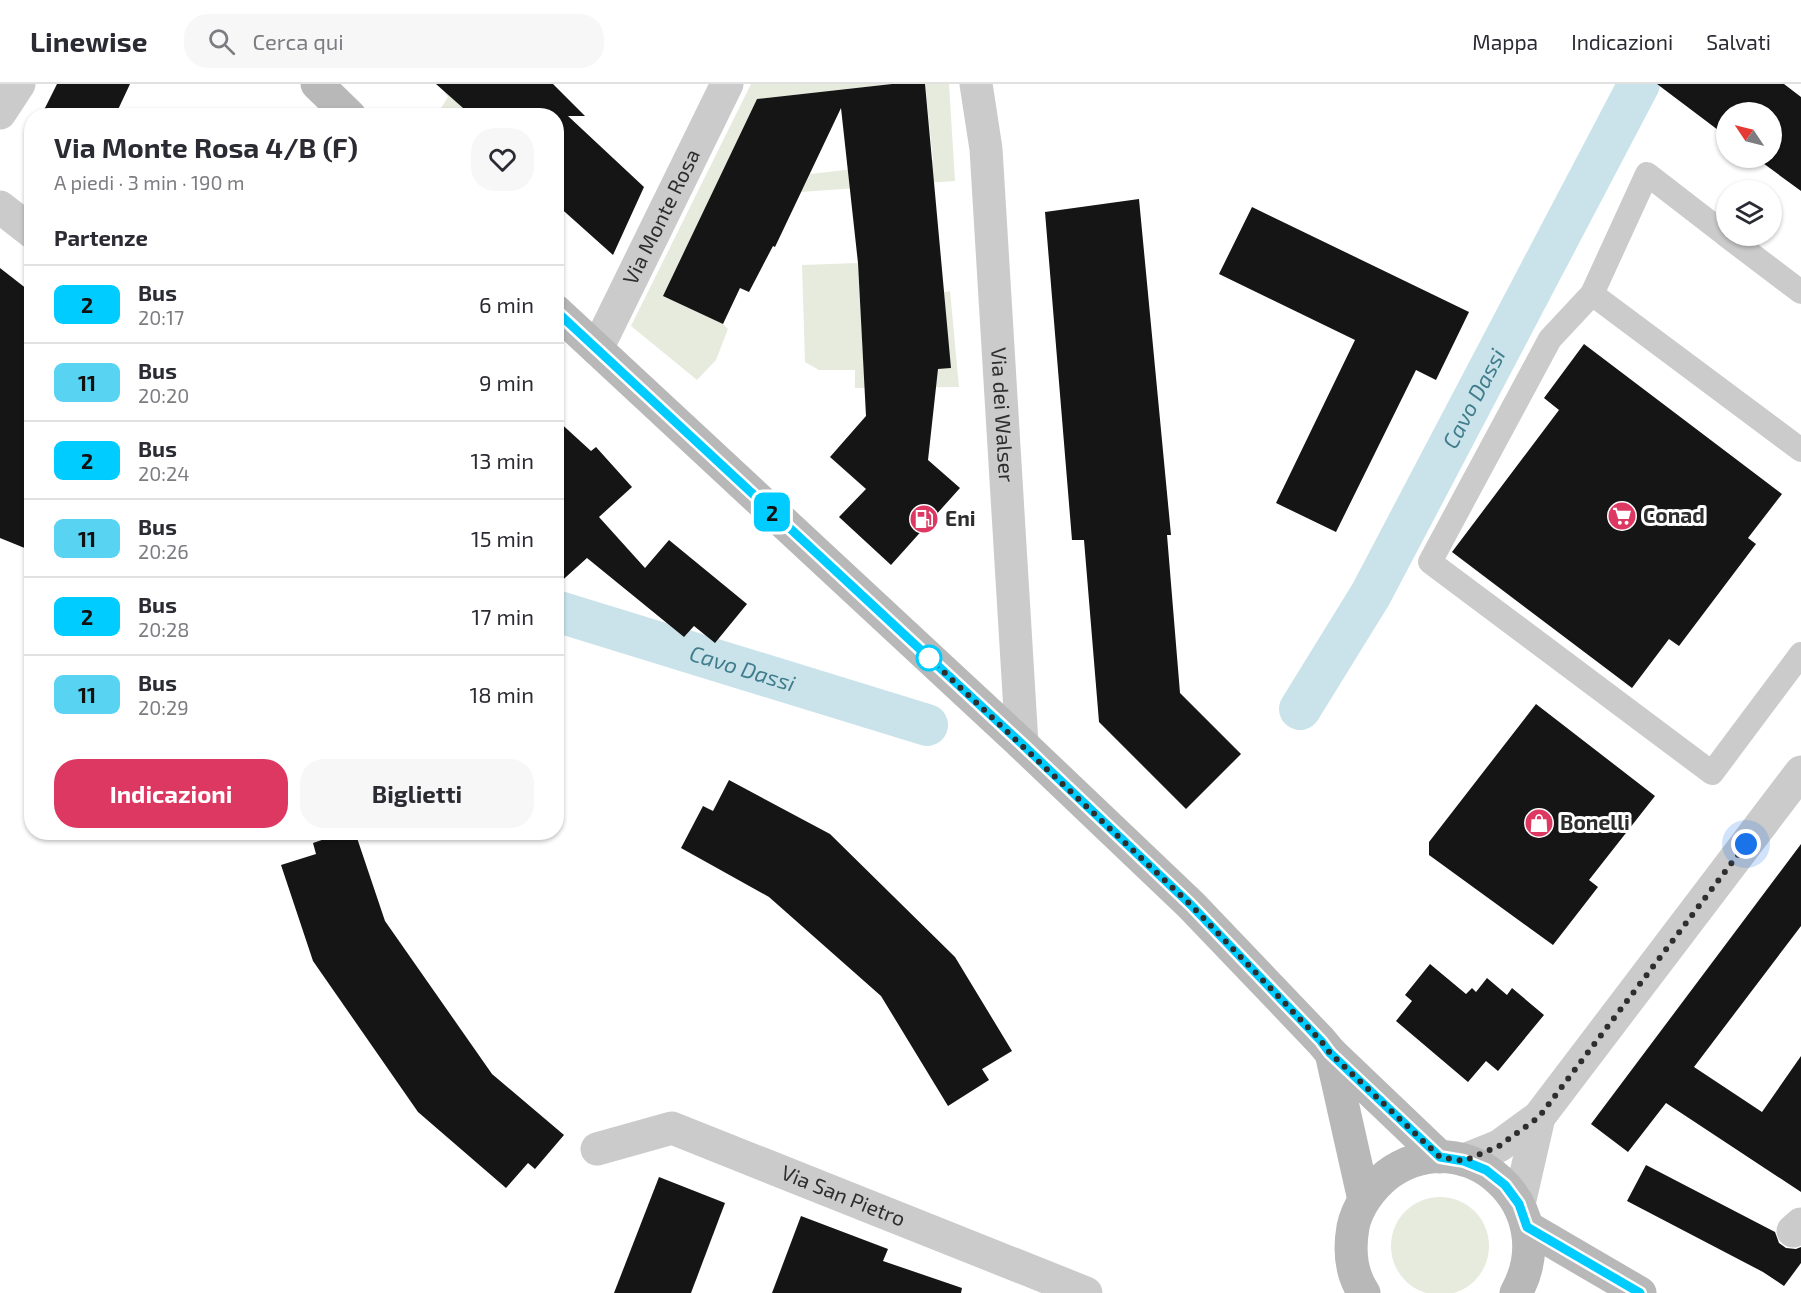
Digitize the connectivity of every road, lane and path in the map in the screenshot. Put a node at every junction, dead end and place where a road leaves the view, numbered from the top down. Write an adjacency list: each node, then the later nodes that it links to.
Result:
1 (19, 84): 6 (street)
2 (317, 84): 5 (main road)
3 (728, 84): 14 (street, Via Monte Rosa)
4 (976, 84): 17 (street, Via dei Walser)
5 (342, 108)
6 (0, 113)
7 (0, 207): 8 (street)
8 (24, 226)
9 (1716, 227): 12 (lane)
10 (1741, 246): 11 (lane)
11 (1801, 292)
12 (1592, 294): 15 (lane); 16 (lane)
13 (564, 318): 14 (main road)
14 (597, 349): 17 (main road)
15 (1801, 450)
16 (1801, 654)
17 (1022, 744): 19 (main road)
18 (1801, 772): 20 (street)
19 (1330, 1053): 22 (main road); 23 (main road)
20 (1539, 1117): 22 (street); 24 (street)
21 (597, 1149): 26 (street, Via San Pietro)
22 (1452, 1159): 23 (main road); 24 (main road)
23 (1364, 1200): 25 (main road)
24 (1523, 1215): 27 (main road); 28 (main road)
25 (1360, 1291)
26 (1086, 1293)
27 (1516, 1293)
28 (1640, 1293)

